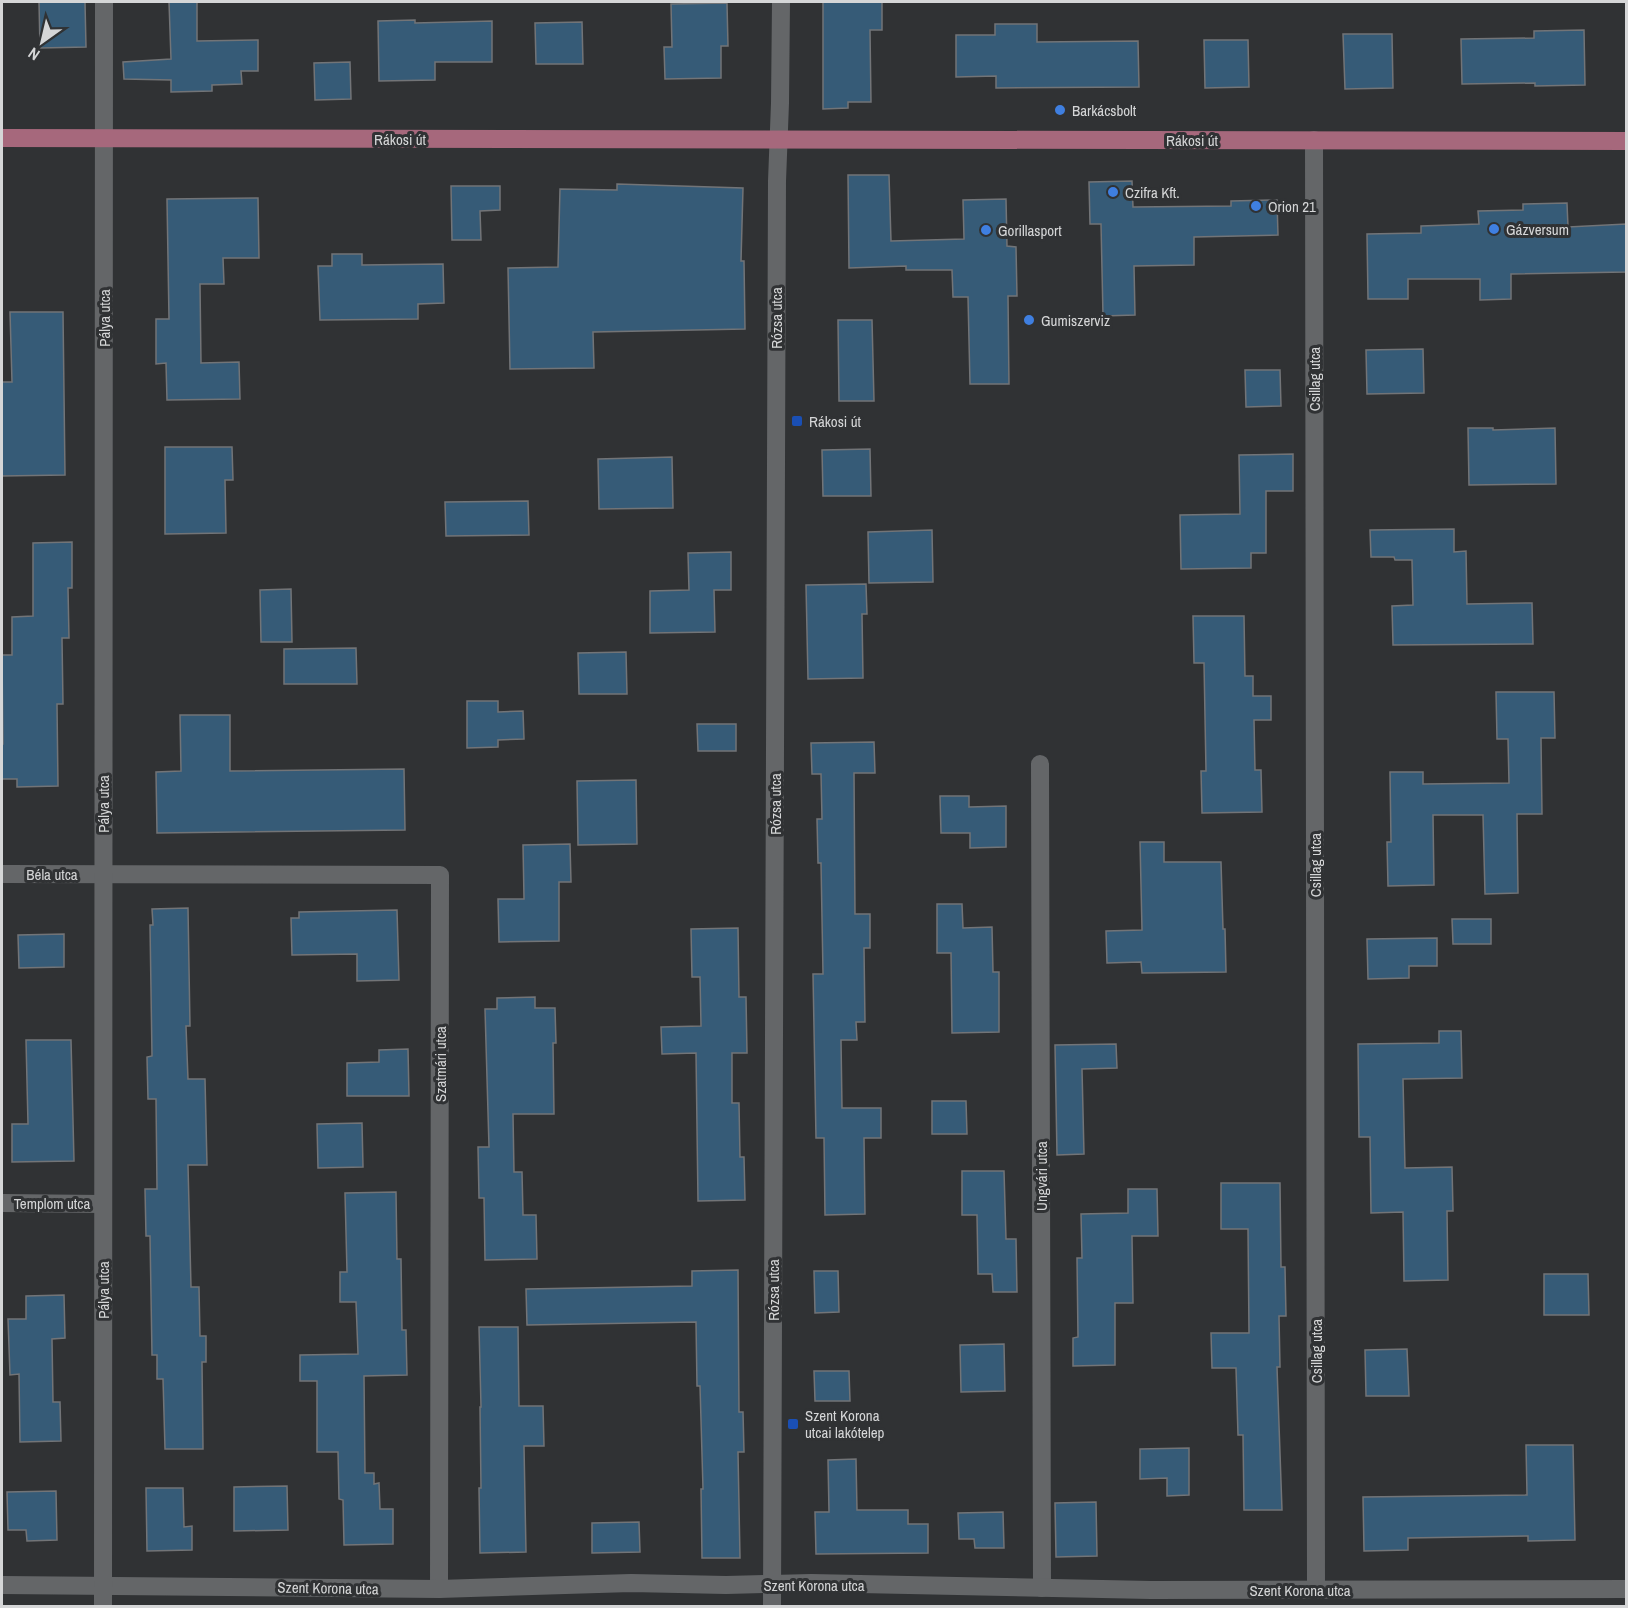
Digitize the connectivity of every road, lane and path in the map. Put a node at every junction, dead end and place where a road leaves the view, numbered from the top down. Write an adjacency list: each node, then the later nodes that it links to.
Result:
1 (104, 2): 4 (street, Pálya utca)
2 (781, 2): 5 (street, Rózsa utca)
3 (2, 138): 4 (main road, Rákosi út)
4 (104, 138): 5 (main road, Rákosi út); 9 (street, Pálya utca)
5 (779, 140): 6 (main road, Rákosi út); 13 (street, Rózsa utca)
6 (1314, 140): 7 (main road, Rákosi út); 19 (street, Csillag utca)
7 (1626, 141)
8 (1040, 764): 16 (street, Ungvári utca)
9 (103, 873): 10 (street, Béla utca); 12 (street, Pálya utca); 17 (street, Szatmári utca)
10 (2, 874)
11 (2, 1203): 12 (street, Templom utca)
12 (103, 1203): 15 (street, Pálya utca)
13 (772, 1584): 16 (street, Szent Korona utca); 17 (street, Szent Korona utca); 22 (street, Rózsa utca)
14 (2, 1585): 15 (street, Szent Korona utca)
15 (103, 1585): 17 (street, Szent Korona utca); 21 (street, Pálya utca)
16 (1042, 1588): 20 (street, Szent Korona utca)
17 (439, 1589)
18 (1626, 1589): 19 (street, Szent Korona utca)
19 (1316, 1590): 20 (street, Szent Korona utca)
20 (1152, 1598)
21 (103, 1606)
22 (772, 1606)

